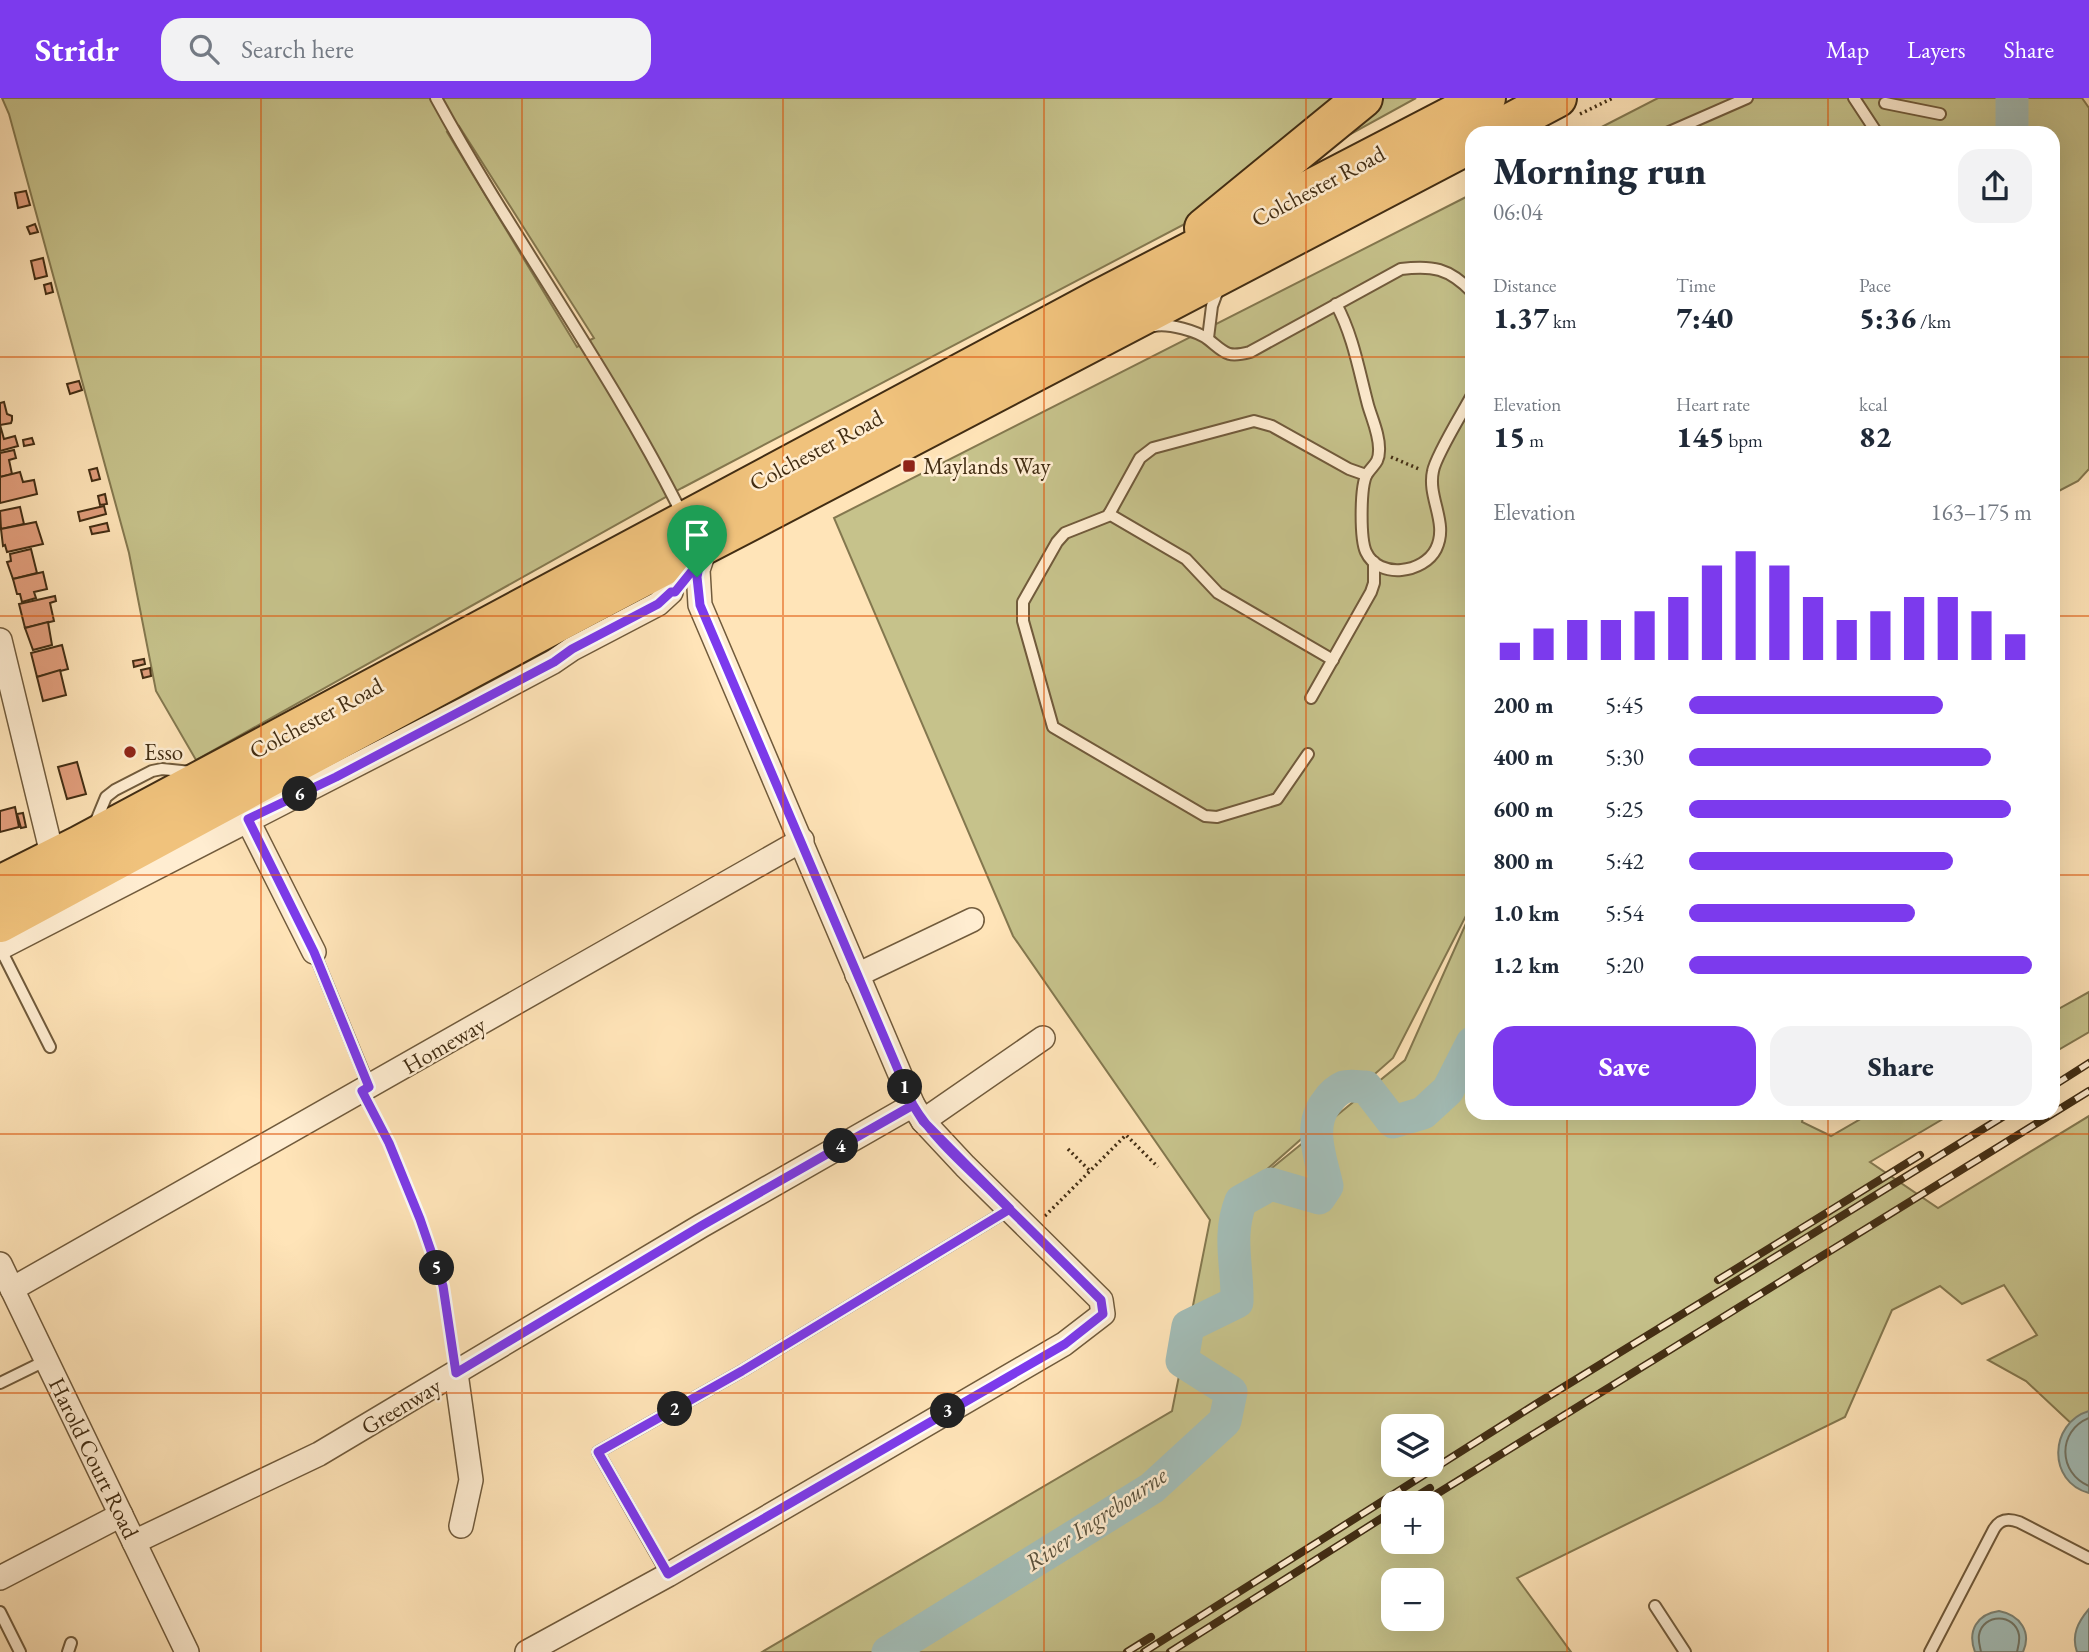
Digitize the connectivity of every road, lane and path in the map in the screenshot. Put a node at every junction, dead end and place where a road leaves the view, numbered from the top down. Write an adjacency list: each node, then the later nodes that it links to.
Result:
1 (436, 98): 27 (lane)
2 (1363, 98): 14 (highway)
3 (1486, 98): 14 (highway, Colchester Road)
4 (1557, 98): 10 (highway)
5 (1747, 98): 11 (lane)
6 (1854, 98): 9 (lane)
7 (1885, 100): 8 (lane); 9 (lane)
8 (1940, 114)
9 (1868, 118): 12 (lane)
10 (1504, 126)
11 (1683, 126)
12 (1873, 126)
13 (1465, 147): 15 (highway, Colchester Road)
14 (1156, 271): 27 (highway, Colchester Road)
15 (1225, 271): 19 (lane); 21 (highway, Colchester Road)
16 (1465, 285): 17 (lane)
17 (1336, 304): 19 (lane); 23 (lane)
18 (1145, 329): 19 (lane)
19 (1208, 338)
20 (1099, 352): 21 (lane)
21 (1022, 380): 27 (highway, Colchester Road)
22 (1465, 409): 24 (lane)
23 (1379, 452): 24 (path); 25 (lane)
24 (1433, 471): 28 (lane)
25 (1366, 475): 26 (lane); 28 (lane)
26 (1108, 514): 33 (lane); 35 (lane)
27 (697, 541): 29 (highway, Colchester Road); 30 (street, Colchester Road); 31 (street); 36 (highway, Colchester Road)
28 (1374, 562): 33 (lane)
29 (621, 589): 30 (street); 36 (highway, Colchester Road)
30 (673, 592): 31 (street); 36 (street, Colchester Road)
31 (700, 605): 37 (street)
32 (0, 640): 38 (street)
33 (1333, 660): 34 (lane)
34 (1311, 698)
35 (1308, 754)
36 (234, 795): 38 (highway, Colchester Road); 41 (highway, Colchester Road); 42 (street, Colchester Road); 43 (street)
37 (802, 840): 44 (street); 47 (street, Homeway)
38 (66, 851): 39 (highway, Colchester Road)
39 (0, 885)
40 (972, 920): 44 (street)
41 (0, 923)
42 (0, 948): 46 (lane)
43 (314, 952): 47 (lane)
44 (857, 975): 48 (street)
45 (1043, 1038): 48 (street, Greenway)
46 (50, 1047)
47 (366, 1089): 55 (street, Homeway); 57 (path)
48 (918, 1113): 52 (street); 57 (street, Greenway)
49 (1069, 1149): 51 (path)
50 (1158, 1167): 51 (path)
51 (1090, 1171): 53 (path)
52 (1010, 1209): 53 (street); 63 (lane)
53 (1031, 1230): 63 (street)
54 (0, 1264): 55 (street, Harold Court Road)
55 (12, 1289): 56 (street, Harold Court Road)
56 (47, 1360): 58 (lane); 59 (street, Harold Court Road)
57 (456, 1373): 60 (street); 61 (street, Greenway)
58 (0, 1383)
59 (121, 1515): 61 (street, Harold Court Road); 64 (street)
60 (461, 1526)
61 (134, 1542): 68 (street, Harold Court Road)
62 (2089, 1558): 71 (lane)
63 (668, 1574): 69 (street)
64 (0, 1578)
65 (1654, 1606): 70 (lane)
66 (0, 1612): 67 (lane)
67 (20, 1652)
68 (187, 1652)
69 (527, 1652)
70 (1685, 1652)
71 (1930, 1652)

